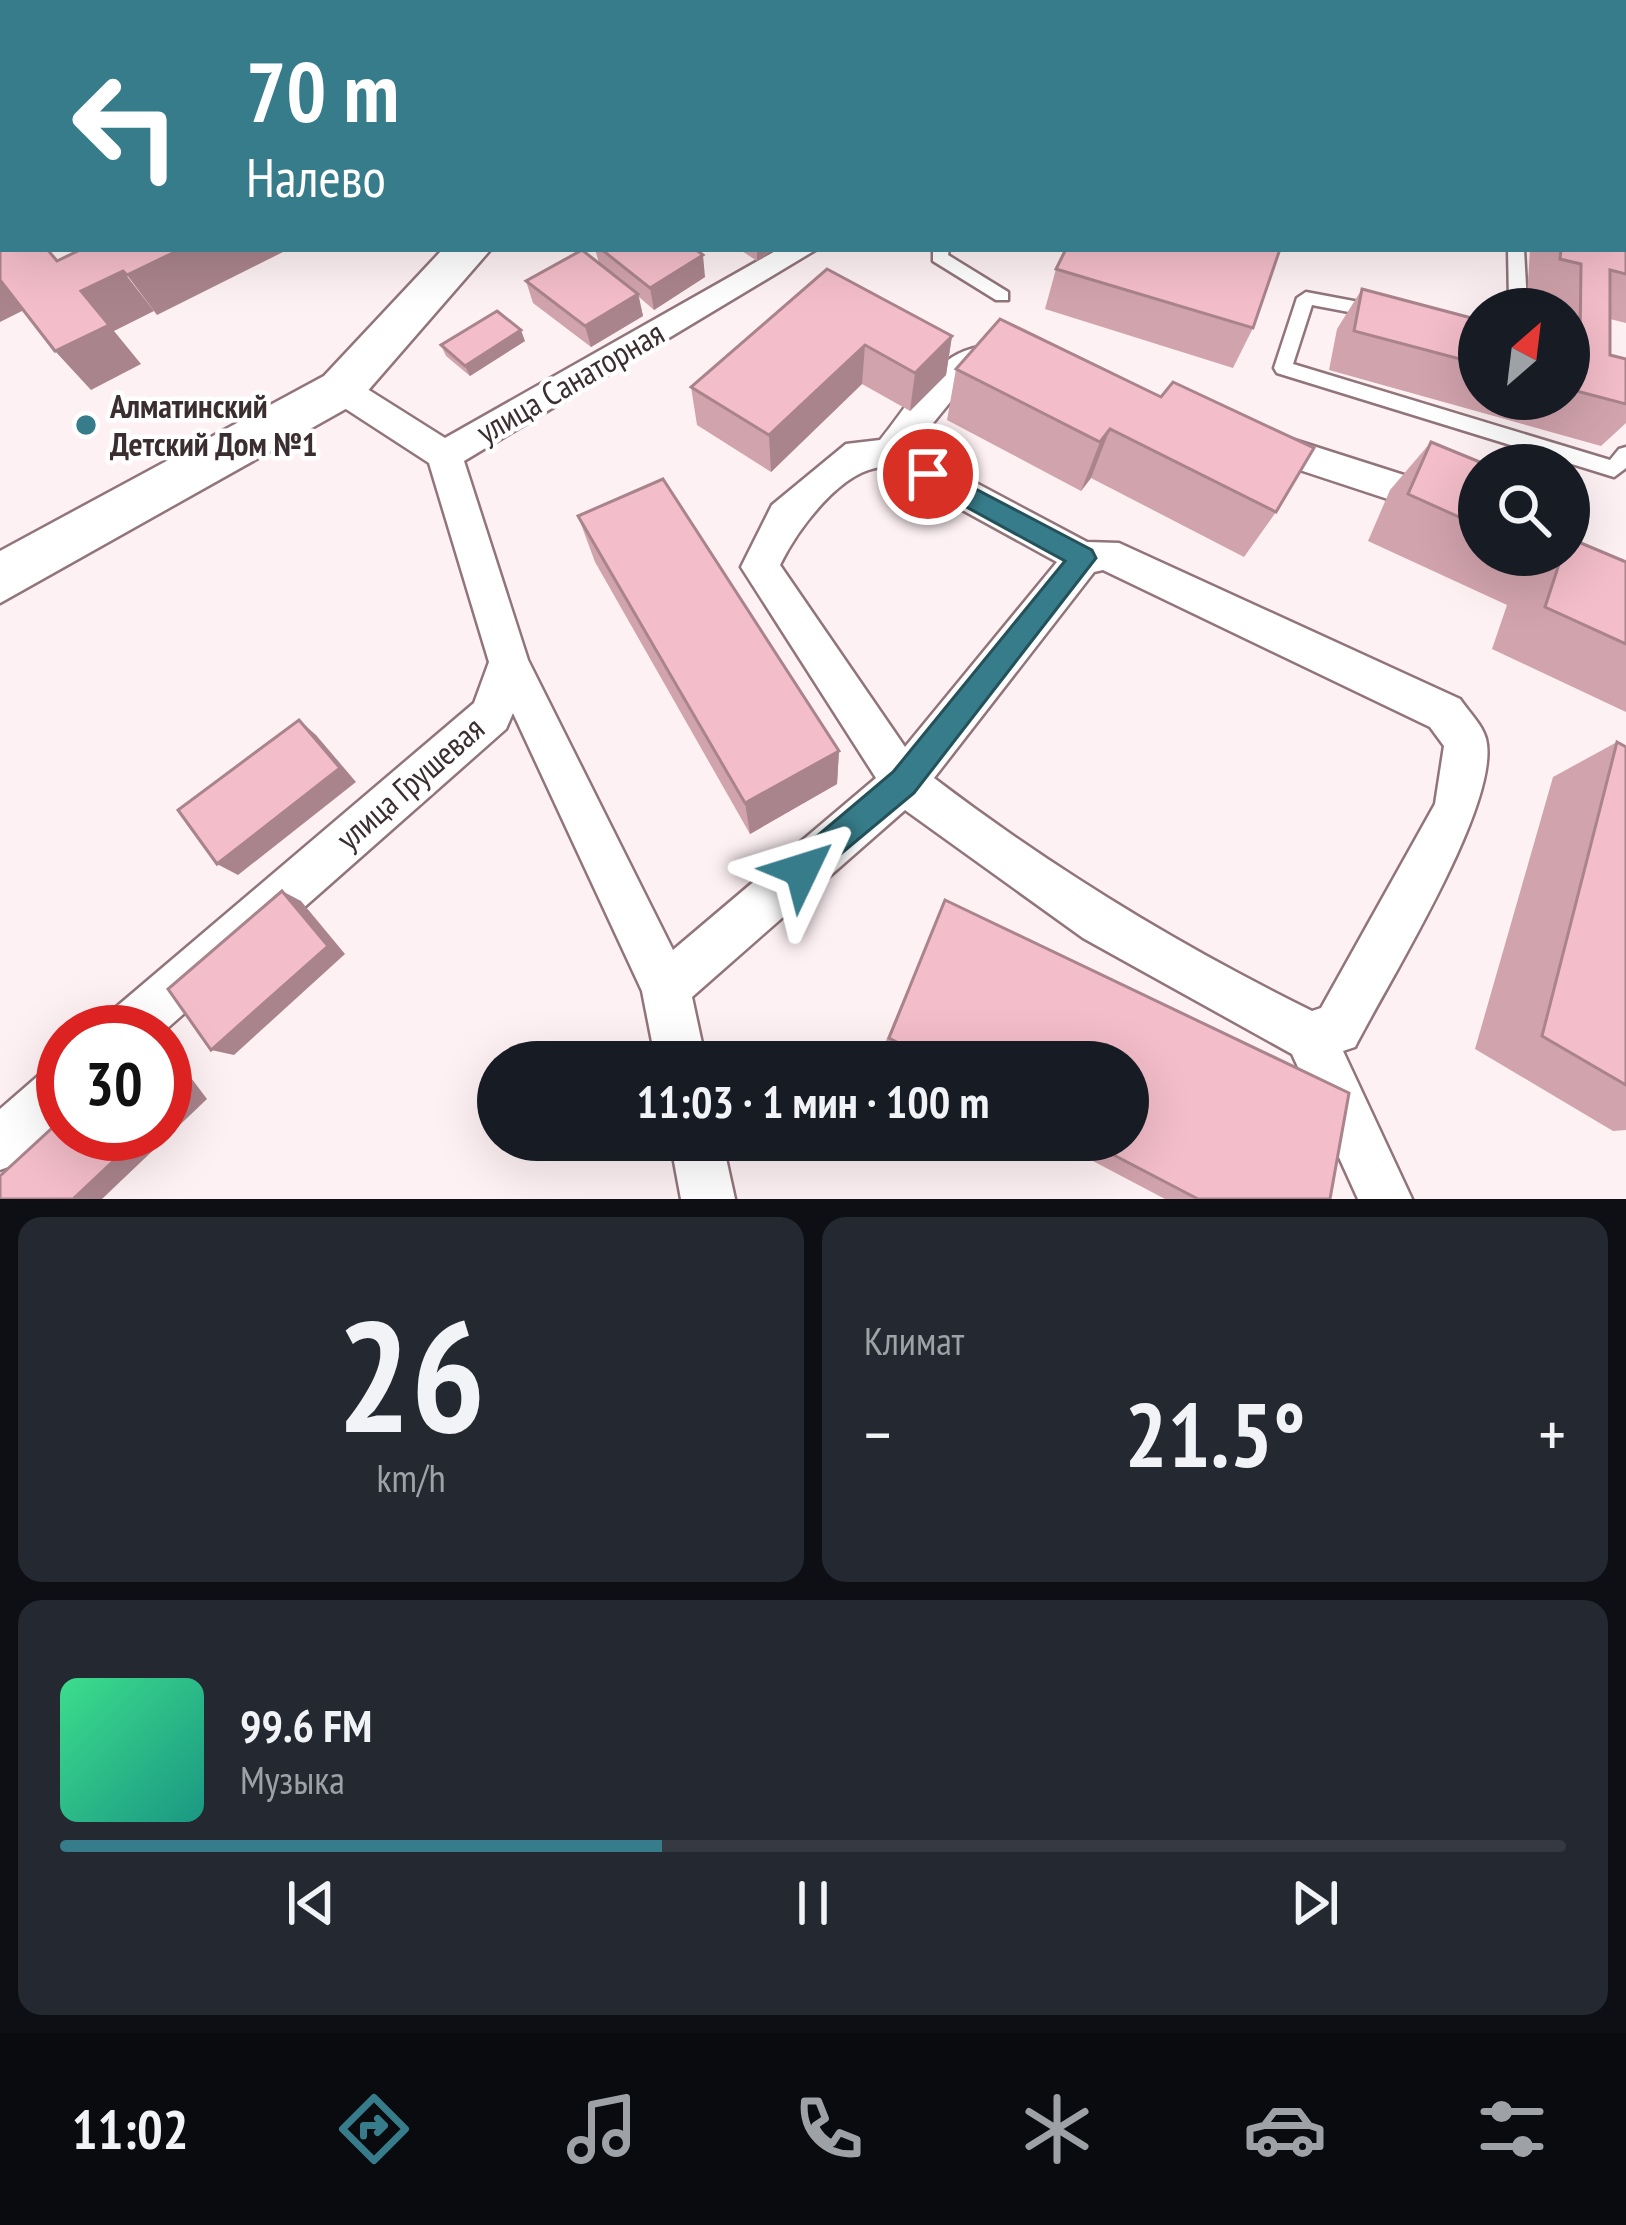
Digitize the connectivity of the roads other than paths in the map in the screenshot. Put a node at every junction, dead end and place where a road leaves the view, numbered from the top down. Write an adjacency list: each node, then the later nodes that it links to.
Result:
1 (467, 252): 9 (street)
2 (797, 252): 13 (street, улица Санаторная)
3 (940, 252): 6 (lane)
4 (1516, 252): 5 (lane)
5 (1517, 288)
6 (1002, 296)
7 (1389, 313): 12 (lane)
8 (1046, 373): 11 (street)
9 (341, 389): 13 (street, улица Санаторная); 16 (street)
10 (1228, 432): 14 (street)
11 (889, 453): 15 (street); 18 (street)
12 (1626, 454)
13 (444, 455): 17 (street)
14 (1458, 507)
15 (1083, 558): 18 (street); 21 (street)
16 (0, 578)
17 (509, 662): 19 (street); 20 (street, улица Грушевая)
18 (904, 782): 19 (street); 21 (street)
19 (666, 988): 22 (street)
20 (157, 1005)
21 (1310, 1036): 27 (street)
22 (677, 1041)
23 (36, 1112): 24 (street)
24 (0, 1144)
25 (700, 1161): 26 (street)
26 (708, 1199)
27 (1385, 1199)

